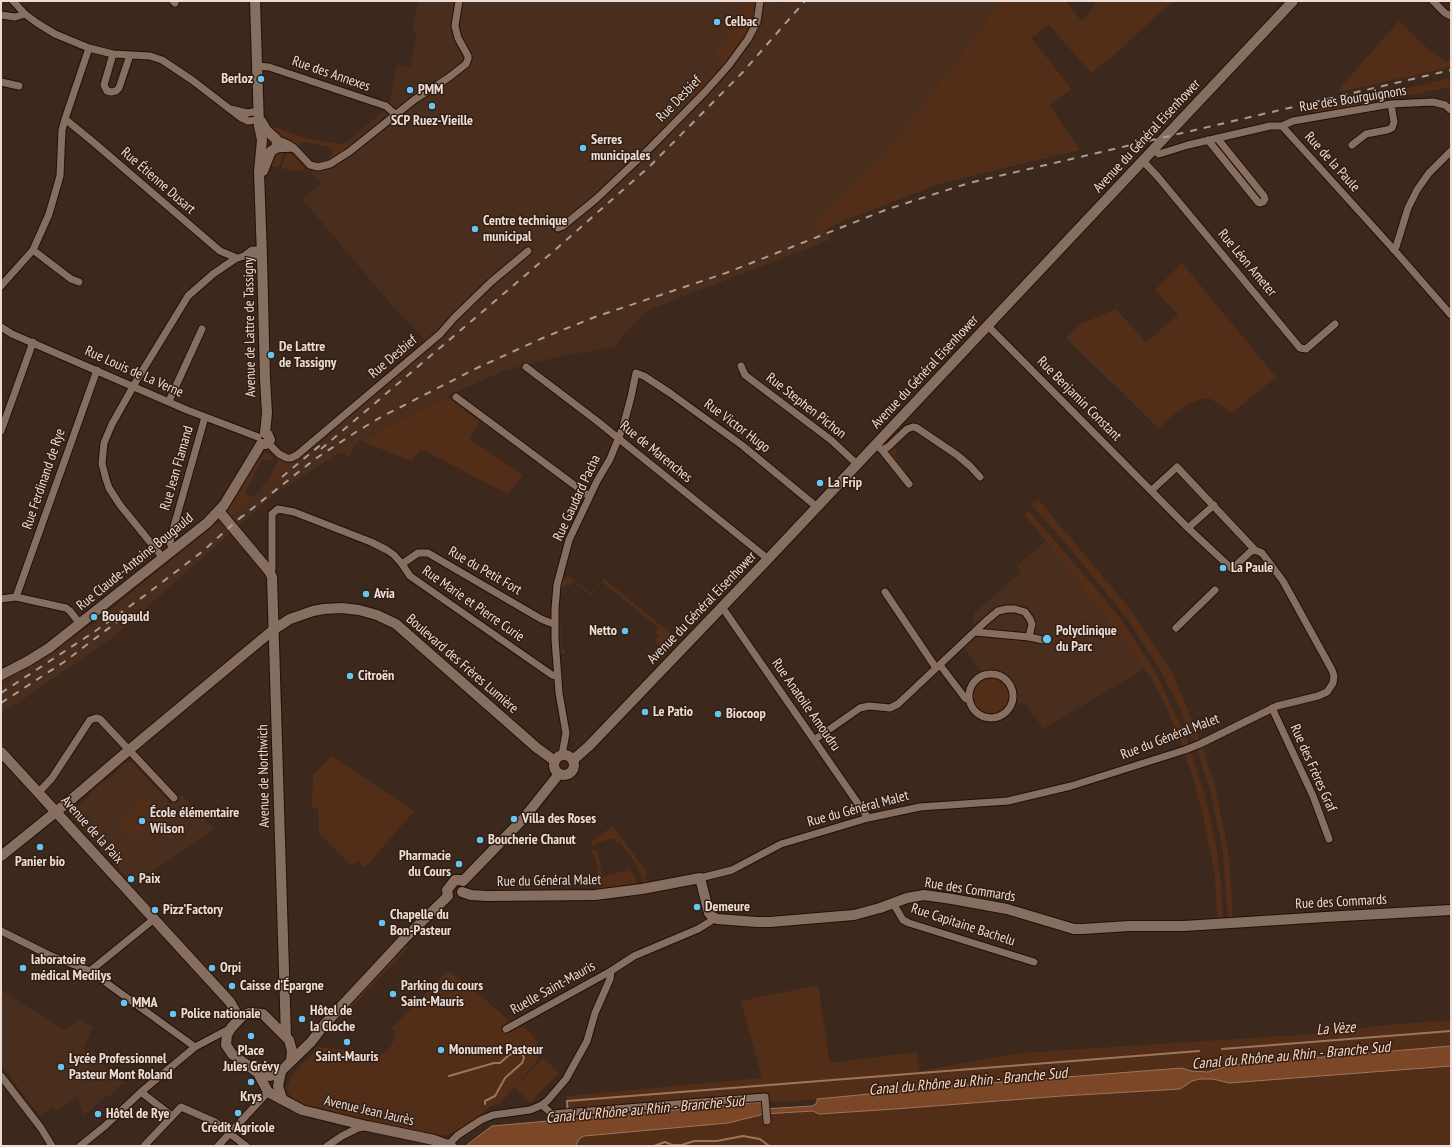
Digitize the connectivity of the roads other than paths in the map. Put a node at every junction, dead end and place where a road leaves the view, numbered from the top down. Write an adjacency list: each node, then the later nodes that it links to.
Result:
1 (13, 1): 7 (street)
2 (255, 1): 13 (main road)
3 (460, 1): 18 (street)
4 (760, 1): 29 (street, Rue Desbief)
5 (1293, 1): 26 (main road, Avenue du Général Eisenhower)
6 (1433, 1): 9 (street)
7 (25, 14): 8 (street); 10 (street)
8 (1, 15)
9 (1451, 16)
10 (89, 48): 11 (street); 20 (street)
11 (113, 54): 12 (street); 12 (street)
12 (130, 55): 19 (street)
13 (257, 66): 18 (street, Rue des Annexes); 19 (main road)
14 (1, 82): 15 (street)
15 (19, 86)
16 (1391, 104): 17 (street, Rue des Bourguignons); 21 (street, Rue des Bourguignons); 25 (street)
17 (1451, 110)
18 (395, 114): 24 (street)
19 (259, 116): 24 (main road)
20 (64, 119): 31 (street); 34 (street, Rue Étienne Dusart)
21 (1282, 126): 22 (street); 30 (street, Rue de la Paule)
22 (1217, 138): 23 (street); 23 (street)
23 (1208, 140): 26 (street)
24 (269, 144): 33 (main road, Avenue de Lattre de Tassigny)
25 (1352, 146)
26 (1152, 150): 28 (main road, Avenue du Général Eisenhower)
27 (1451, 150): 30 (street)
28 (1143, 161): 38 (street, Rue Léon Ameter); 39 (main road, Avenue du Général Eisenhower)
29 (558, 228)
30 (1394, 249): 37 (street, Rue de la Paule)
31 (33, 250): 35 (street); 36 (street)
32 (528, 251): 52 (street, Rue Desbief)
33 (262, 254): 34 (street, Rue Étienne Dusart); 52 (main road, Avenue de Lattre de Tassigny)
34 (241, 257): 47 (street)
35 (79, 282)
36 (1, 286)
37 (1451, 315)
38 (1335, 324)
39 (988, 326): 54 (main road, Avenue du Général Eisenhower); 58 (street, Rue Benjamin Constant)
40 (1, 327): 42 (street, Rue Louis de La Verne)
41 (202, 329): 49 (street)
42 (33, 342): 45 (street, Rue Louis de La Verne); 51 (street)
43 (741, 366): 55 (street, Rue Stephen Pichon)
44 (526, 367): 53 (street, Rue de Marenches)
45 (97, 370): 47 (street, Rue Louis de La Verne); 73 (street, Rue Ferdinand de Rye)
46 (636, 373): 53 (street, Rue Gaudard Pacha); 61 (street, Rue Victor Hugo)
47 (133, 386): 49 (street, Rue Louis de La Verne); 67 (street)
48 (456, 397): 59 (street)
49 (169, 401): 50 (street, Rue Louis de La Verne)
50 (205, 417): 52 (street, Rue Louis de La Verne); 65 (street, Rue Jean Flamand)
51 (1, 431)
52 (263, 439): 62 (main road, Rue Claude-Antoine Bougauld)
53 (618, 439): 59 (street, Rue Gaudard Pacha); 68 (street, Rue de Marenches)
54 (879, 447): 55 (main road, Avenue du Général Eisenhower); 56 (street); 57 (street)
55 (858, 465): 61 (main road, Avenue du Général Eisenhower)
56 (980, 477)
57 (909, 484)
58 (1152, 490): 60 (street); 64 (street, Rue Benjamin Constant)
59 (589, 496): 76 (street, Rue Gaudard Pacha)
60 (1214, 505): 64 (street); 66 (street)
61 (817, 508): 68 (main road, Avenue du Général Eisenhower)
62 (219, 511): 65 (main road, Rue Claude-Antoine Bougauld); 70 (main road)
63 (272, 516): 69 (street, Rue Marie et Pierre Curie); 70 (street, Avenue de Northwich)
64 (1188, 528): 66 (street, Rue Benjamin Constant)
65 (173, 549): 67 (main road, Rue Claude-Antoine Bougauld)
66 (1255, 550): 87 (street, Rue du Général Malet)
67 (163, 558): 77 (main road, Rue Claude-Antoine Bougauld)
68 (768, 559): 75 (main road, Avenue du Général Eisenhower)
69 (402, 564): 76 (street, Rue du Petit Fort); 85 (street, Rue Marie et Pierre Curie)
70 (271, 573): 79 (main road, Avenue de Northwich)
71 (1215, 590): 78 (street)
72 (885, 592): 83 (street)
73 (16, 598): 74 (street); 77 (street)
74 (1, 599)
75 (722, 607): 88 (street, Rue Anatoile Amoudru); 92 (main road, Avenue du Général Eisenhower)
76 (554, 623): 85 (street, Rue Gaudard Pacha)
77 (80, 624): 84 (main road, Rue Claude-Antoine Bougauld)
78 (1176, 628)
79 (274, 630): 89 (main road, Boulevard des Frères Lumière); 91 (main road, Boulevard des Frères Lumière); 116 (main road, Avenue de Northwich)
80 (975, 632): 81 (street); 81 (street); 83 (street)
81 (1030, 637): 82 (street)
82 (1043, 640)
83 (938, 667): 86 (street); 88 (street)
84 (1, 675)
85 (557, 676): 91 (street, Rue Gaudard Pacha)
86 (969, 700): 86 (street)
87 (1272, 708): 97 (street, Rue du Général Malet); 98 (street, Rue des Frères Graf)
88 (814, 740): 97 (street, Rue Anatoile Amoudru)
89 (129, 750): 94 (street); 95 (street); 96 (main road, Boulevard des Frères Lumière)
90 (1, 752): 94 (main road, Avenue de la Paix)
91 (559, 758): 92 (main road); 93 (main road)
92 (573, 760): 93 (main road, Avenue du Général Eisenhower)
93 (558, 774): 101 (main road)
94 (39, 792): 96 (main road, Avenue de la Paix)
95 (174, 798)
96 (56, 811): 99 (main road, Boulevard des Frères Lumière); 107 (main road, Avenue de la Paix)
97 (868, 818): 100 (street, Rue du Général Malet)
98 (1329, 839)
99 (1, 856)
100 (700, 878): 102 (main road, Rue du Général Malet); 106 (main road)
101 (463, 881): 102 (main road); 103 (main road)
102 (462, 892): 103 (main road)
103 (448, 896): 118 (main road)
104 (893, 903): 105 (main road, Rue des Commards); 106 (main road, Rue des Commards); 109 (street, Rue Capitaine Bachelu)
105 (1451, 910)
106 (713, 917): 111 (street, Ruelle Saint-Mauris)
107 (154, 919): 110 (street); 112 (main road, Avenue de la Paix)
108 (1, 931): 110 (street)
109 (1034, 962)
110 (90, 971): 119 (street)
111 (611, 971): 114 (street, Ruelle Saint-Mauris); 127 (street, Ruelle Saint-Mauris)
112 (239, 1018): 113 (main road); 116 (main road)
113 (231, 1028): 115 (street); 117 (main road)
114 (506, 1029)
115 (211, 1038): 117 (street); 119 (street)
116 (287, 1038): 118 (main road); 120 (main road)
117 (226, 1042): 122 (main road)
118 (311, 1042): 120 (main road)
119 (195, 1047): 124 (street)
120 (291, 1061): 121 (main road)
121 (281, 1072): 122 (main road); 126 (main road)
122 (258, 1073): 125 (main road)
123 (1, 1076): 135 (street)
124 (141, 1092): 128 (street); 136 (street)
125 (268, 1092): 126 (main road, Avenue Jean Jaurès); 132 (street)
126 (282, 1099): 129 (main road, Avenue Jean Jaurès)
127 (542, 1105): 130 (street); 134 (street, Ruelle Saint-Mauris)
128 (172, 1116): 132 (street); 137 (street)
129 (345, 1121): 131 (main road, Avenue Jean Jaurès); 133 (street)
130 (768, 1121)
131 (367, 1126): 133 (street); 134 (main road, Avenue Jean Jaurès)
132 (230, 1134): 138 (street); 139 (street)
133 (342, 1136): 140 (street)
134 (449, 1145)
135 (52, 1146)
136 (80, 1146)
137 (144, 1146)
138 (218, 1146)
139 (246, 1146)
140 (327, 1146)

